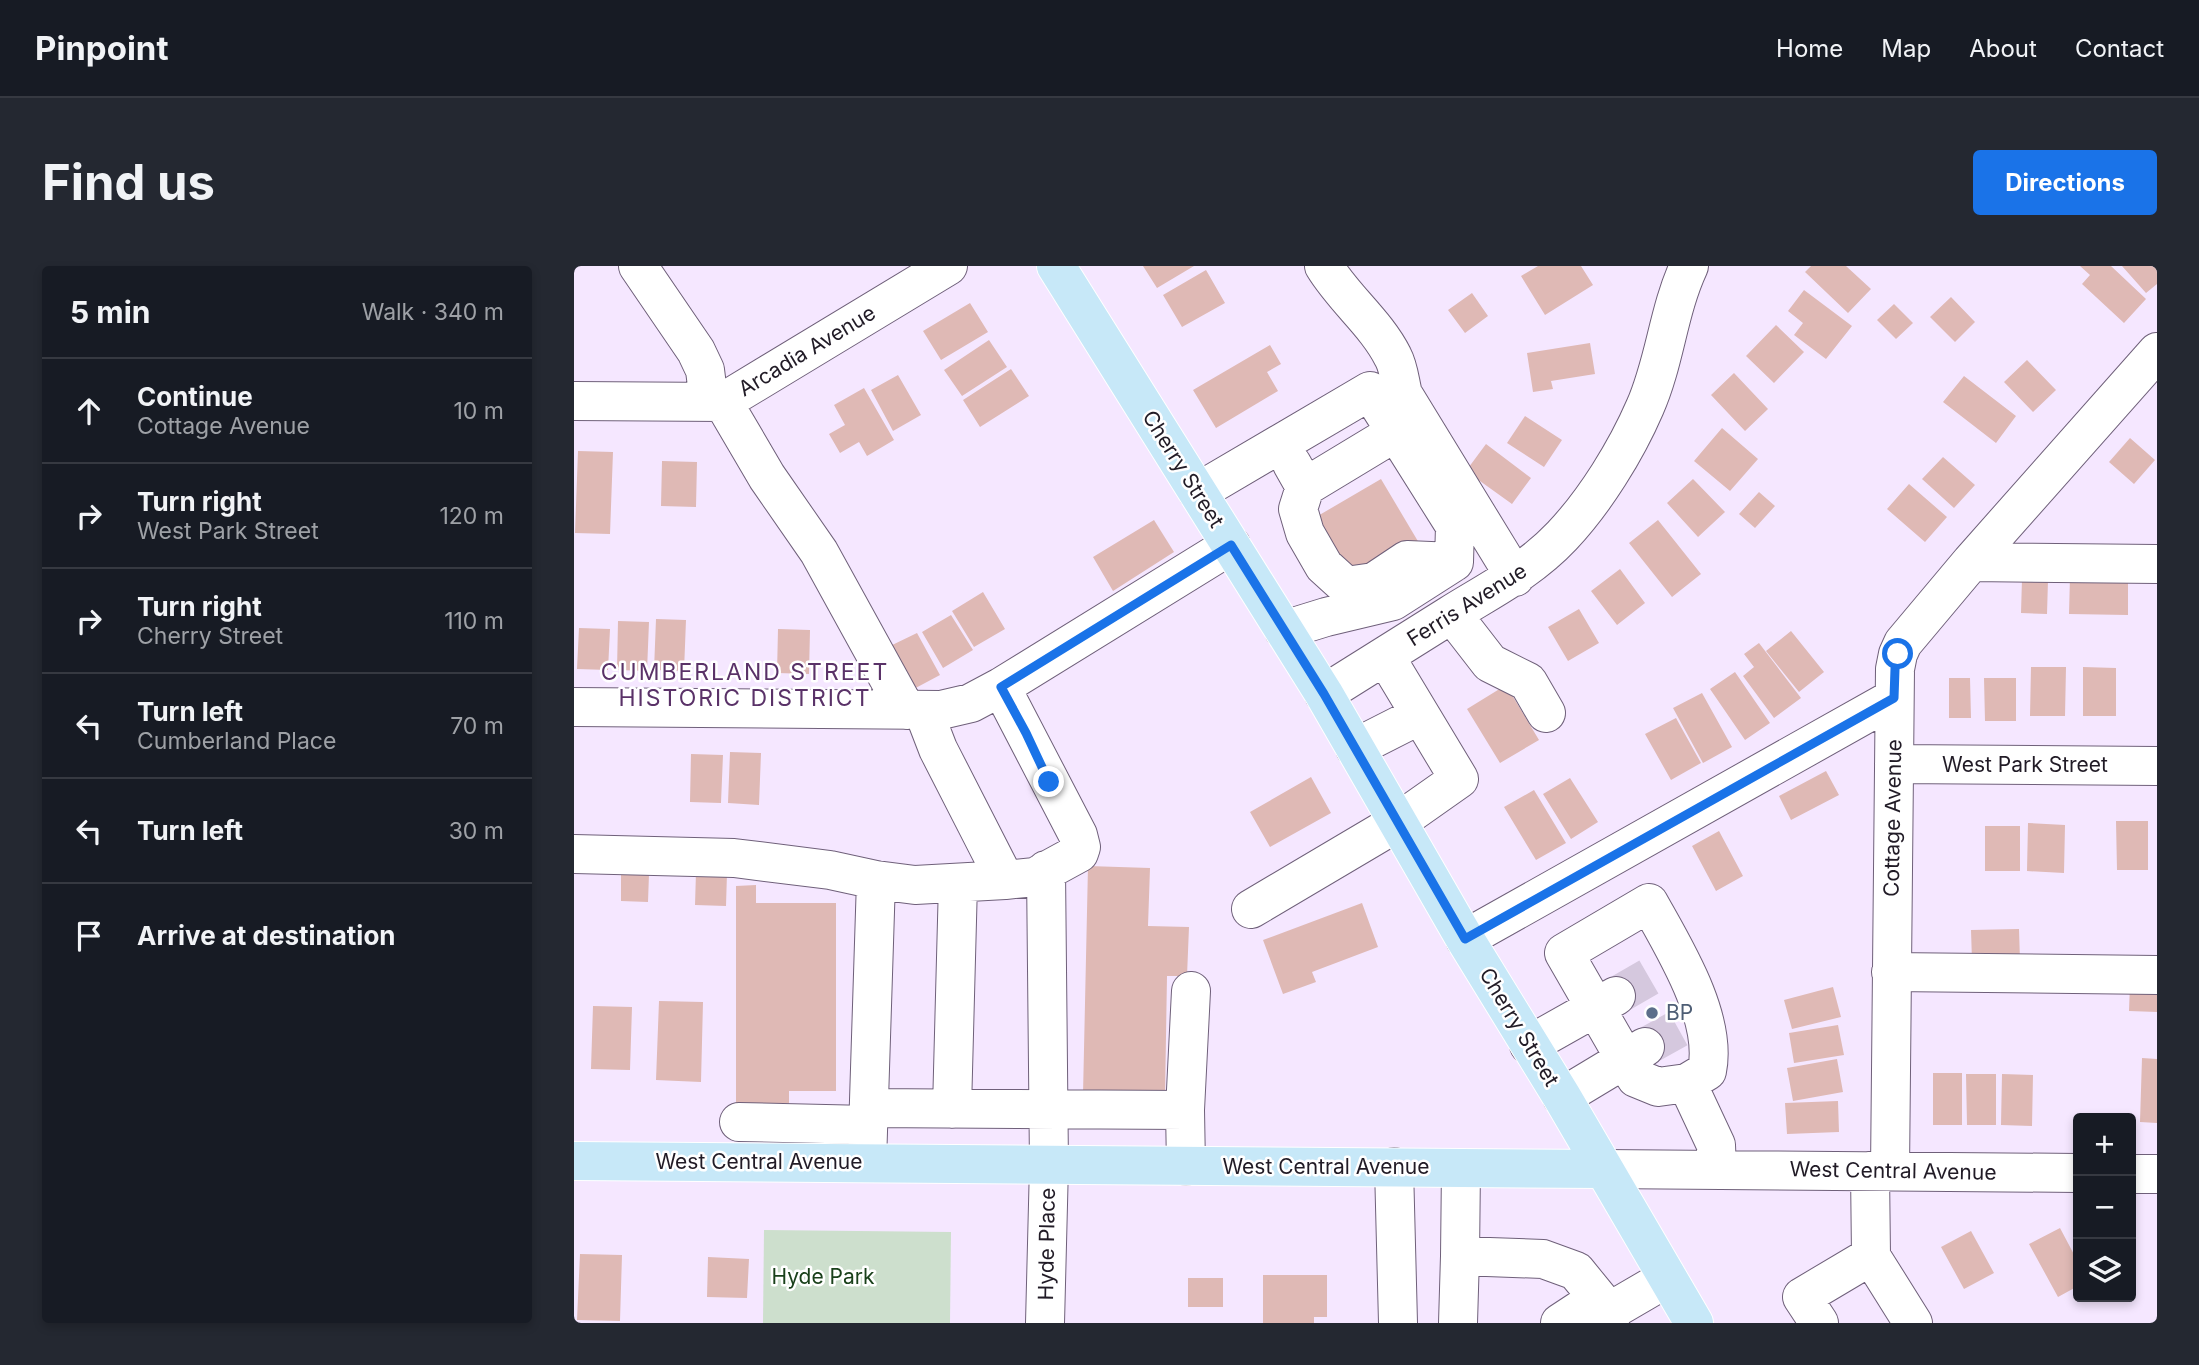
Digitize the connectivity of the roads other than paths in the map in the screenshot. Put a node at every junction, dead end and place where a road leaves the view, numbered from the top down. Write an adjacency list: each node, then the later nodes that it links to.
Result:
1 (638, 266): 8 (street)
2 (948, 266): 8 (street, Arcadia Avenue)
3 (1056, 266): 12 (main road, Cherry Street)
4 (1324, 266): 17 (street)
5 (1676, 275): 17 (street, Ferris Avenue)
6 (2155, 357): 15 (street, Cottage Avenue)
7 (574, 401): 8 (street)
8 (716, 402): 25 (street)
9 (1396, 432): 10 (street); 11 (street); 14 (street)
10 (1280, 444): 11 (street); 12 (street)
11 (1305, 487): 14 (street)
12 (1198, 492): 13 (main road, Cherry Street)
13 (1231, 545): 19 (main road, Cherry Street); 21 (street)
14 (1454, 562): 19 (street)
15 (1970, 562): 16 (street); 23 (street, Cottage Avenue)
16 (2157, 564)
17 (1515, 577): 18 (street, Ferris Avenue)
18 (1452, 614): 20 (street, Ferris Avenue); 26 (street)
19 (1284, 630): 22 (main road, Cherry Street)
20 (1385, 656): 22 (street, Ferris Avenue); 27 (street)
21 (1001, 687): 25 (street); 33 (street)
22 (1324, 694): 28 (main road, Cherry Street)
23 (1894, 698): 29 (street, Cottage Avenue); 38 (street)
24 (574, 707): 25 (street)
25 (914, 710): 35 (street)
26 (1546, 713)
27 (1420, 715): 28 (street); 31 (street)
28 (1355, 748): 31 (main road, Cherry Street)
29 (1894, 764): 30 (street, West Park Street); 39 (street, Cottage Avenue)
30 (2157, 766)
31 (1398, 822): 37 (street); 38 (main road, Cherry Street)
32 (574, 854): 34 (street)
33 (1046, 870): 35 (street); 48 (street, Hyde Place)
34 (876, 880): 36 (street); 50 (street)
35 (1005, 880): 36 (street)
36 (958, 883): 47 (street)
37 (1251, 909)
38 (1465, 939): 43 (main road, Cherry Street)
39 (1891, 972): 40 (street); 60 (street, Cottage Avenue)
40 (2157, 975)
41 (1191, 991): 49 (street)
42 (1606, 1002): 43 (street); 44 (street); 45 (street)
43 (1529, 1045): 46 (main road, Cherry Street)
44 (1634, 1053): 45 (street); 46 (street)
45 (1687, 1083): 59 (street)
46 (1562, 1097): 58 (main road, Cherry Street)
47 (952, 1109): 48 (street); 50 (street)
48 (1049, 1110): 49 (street); 54 (street, Hyde Place)
49 (1185, 1110): 55 (street)
50 (868, 1117): 51 (street); 53 (street)
51 (739, 1122)
52 (574, 1161): 53 (main road, West Central Avenue)
53 (867, 1163): 54 (main road, West Central Avenue)
54 (1049, 1165): 55 (main road, West Central Avenue); 68 (street, Hyde Place)
55 (1186, 1166): 56 (main road, West Central Avenue)
56 (1394, 1167): 57 (main road, West Central Avenue); 69 (street)
57 (1461, 1168): 58 (main road, West Central Avenue); 64 (street)
58 (1604, 1169): 59 (street, West Central Avenue); 66 (main road, Cherry Street)
59 (1717, 1170): 60 (street, West Central Avenue)
60 (1880, 1171): 61 (street, West Central Avenue); 65 (street, Cottage Avenue)
61 (2073, 1173)
62 (2136, 1174): 63 (street)
63 (2157, 1174)
64 (1460, 1256): 67 (street); 70 (street)
65 (1871, 1256): 73 (street); 74 (street)
66 (1667, 1278): 67 (street); 72 (main road, Cherry Street)
67 (1605, 1311): 71 (street)
68 (1045, 1323)
69 (1398, 1323)
70 (1458, 1323)
71 (1560, 1323)
72 (1694, 1323)
73 (1819, 1323)
74 (1913, 1323)

